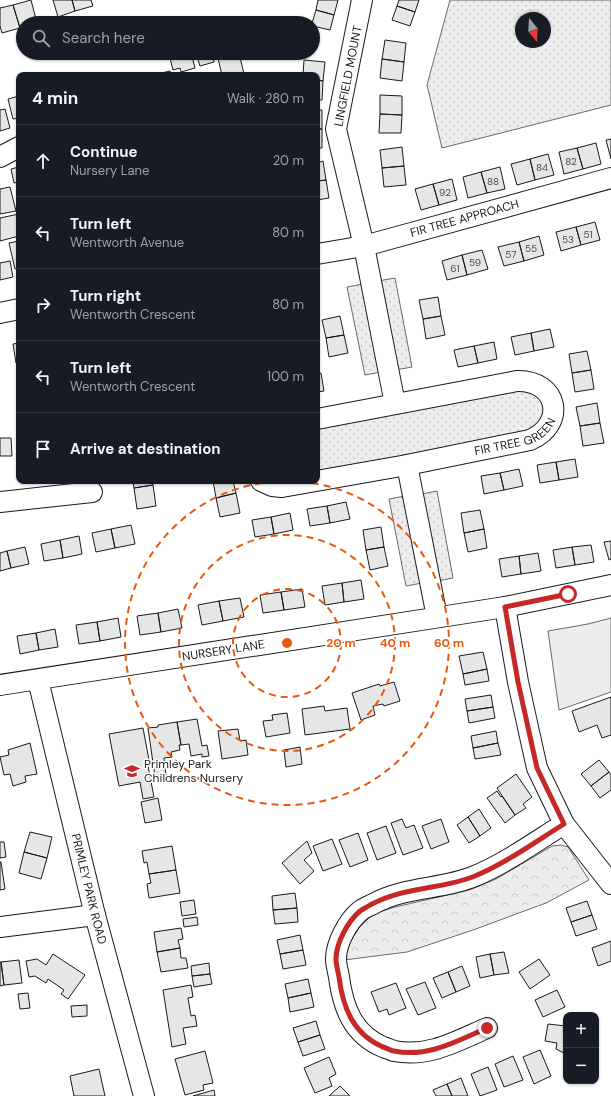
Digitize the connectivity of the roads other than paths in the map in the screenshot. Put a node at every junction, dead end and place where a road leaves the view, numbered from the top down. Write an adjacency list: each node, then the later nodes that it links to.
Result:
1 (362, 0): 5 (street, LINGFIELD MOUNT)
2 (16, 149): 3 (street)
3 (0, 157)
4 (611, 178): 5 (street, FIR TREE APPROACH)
5 (364, 246): 6 (street, FIR TREE APPROACH); 9 (street, LINGFIELD MOUNT)
6 (320, 253)
7 (16, 310): 8 (street)
8 (0, 313)
9 (395, 404): 10 (street, FIR TREE GREEN); 11 (street, FIR TREE GREEN)
10 (320, 418)
11 (407, 465): 12 (street, FIR TREE GREEN); 19 (street)
12 (320, 481)
13 (268, 484): 14 (street, FIR TREE GREEN)
14 (304, 484)
15 (92, 492): 16 (street)
16 (0, 502)
17 (611, 585): 18 (street, NURSERY LANE)
18 (505, 607): 19 (street, NURSERY LANE); 22 (street)
19 (437, 617): 20 (street, NURSERY LANE)
20 (38, 680): 21 (street, NURSERY LANE); 24 (street, PRIMLEY PARK ROAD)
21 (0, 686)
22 (564, 824): 23 (street); 26 (street)
23 (611, 884)
24 (95, 914): 25 (street); 27 (street, PRIMLEY PARK ROAD)
25 (0, 927)
26 (487, 1028)
27 (144, 1096)

